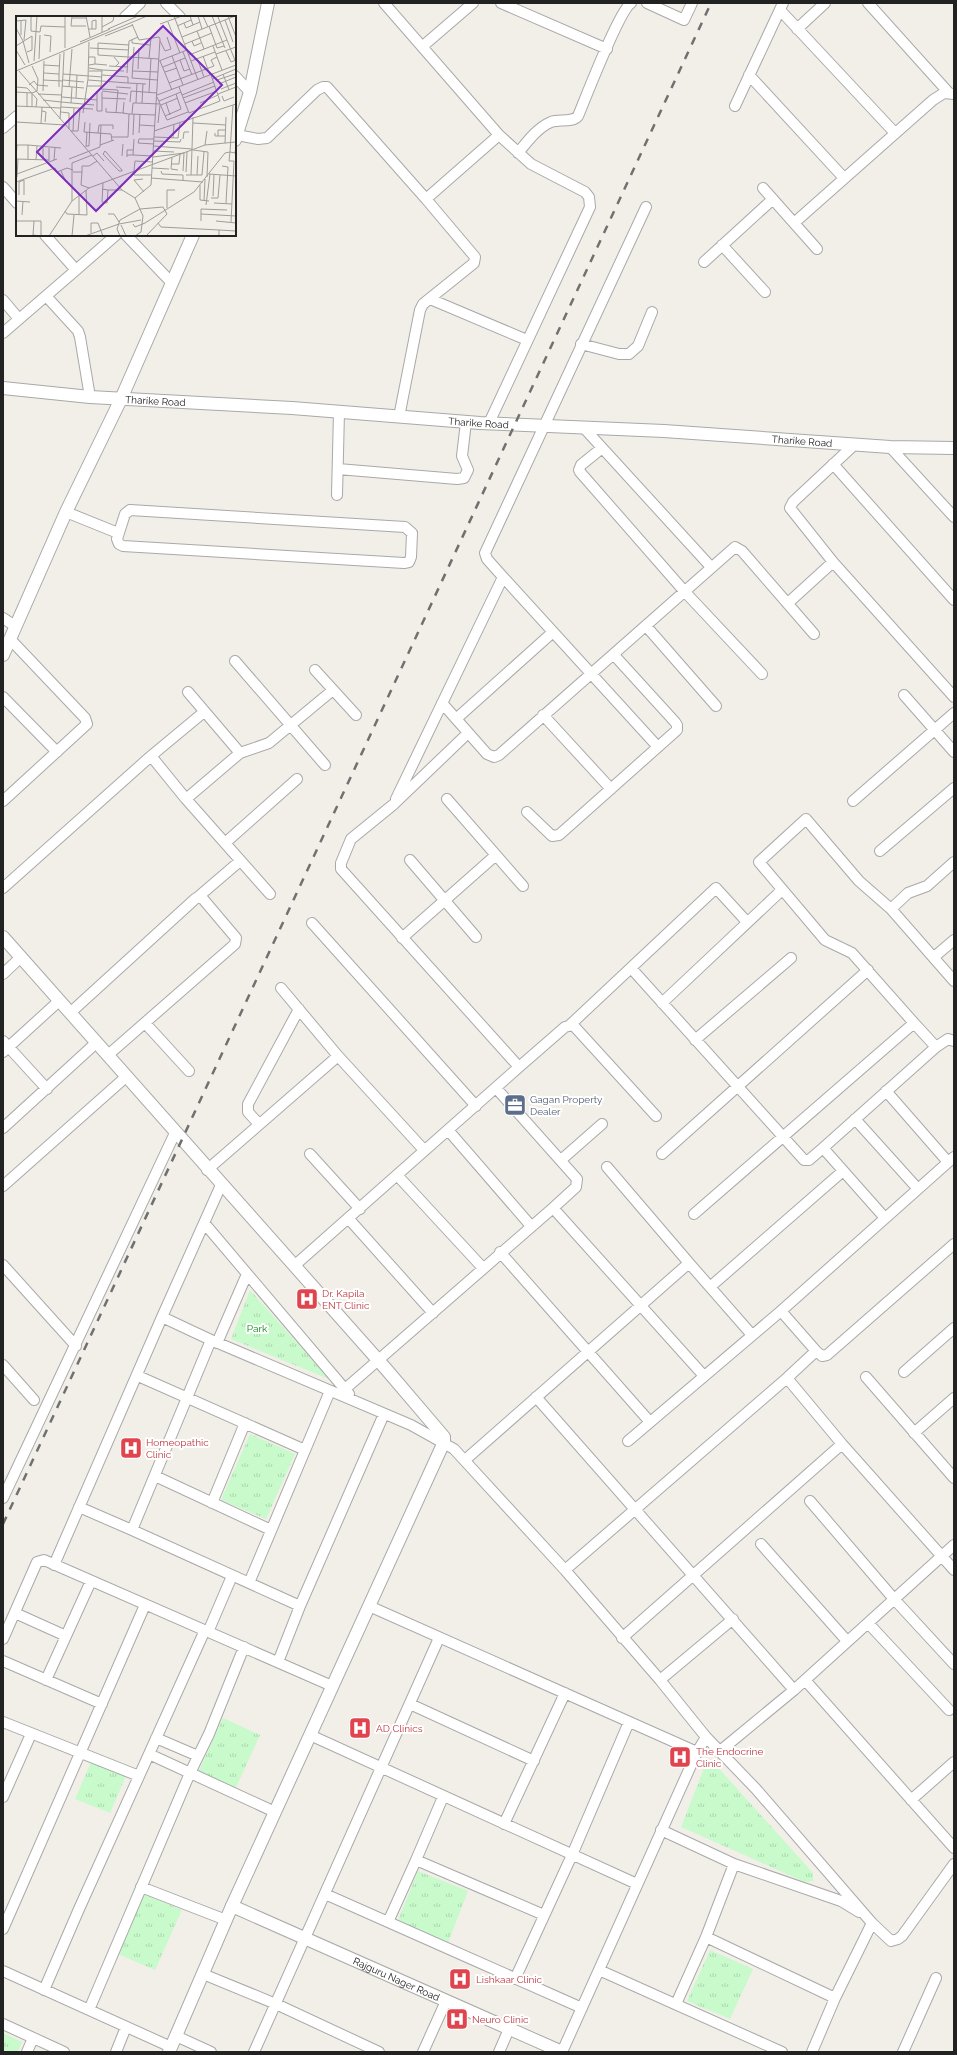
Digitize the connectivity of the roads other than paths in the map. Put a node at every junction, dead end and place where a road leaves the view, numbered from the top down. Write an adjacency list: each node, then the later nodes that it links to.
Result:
1 (140, 3): 13 (street)
2 (166, 3): 14 (street)
3 (268, 3): 20 (street)
4 (384, 3): 16 (street)
5 (473, 3): 16 (street)
6 (501, 3): 17 (street)
7 (631, 3): 17 (street)
8 (647, 3): 9 (street)
9 (692, 3)
10 (825, 3): 15 (street)
11 (868, 3): 21 (street)
12 (781, 6): 15 (street); 18 (street)
13 (126, 16)
14 (179, 16)
15 (797, 29): 25 (street)
16 (423, 46): 26 (street)
17 (607, 49): 28 (street)
18 (749, 75): 22 (street); 29 (street)
19 (236, 77): 20 (street)
20 (250, 92): 27 (street)
21 (951, 94): 25 (street)
22 (735, 106)
23 (16, 117): 24 (street)
24 (3, 128)
25 (895, 133): 29 (street)
26 (499, 135): 28 (street); 32 (street)
27 (236, 137): 32 (street)
28 (518, 153): 53 (street)
29 (844, 178): 36 (street)
30 (3, 187): 34 (street)
31 (763, 188): 33 (street)
32 (426, 199): 48 (street)
33 (773, 199): 36 (street); 41 (street)
34 (16, 202)
35 (646, 207): 54 (street)
36 (794, 223): 42 (street)
37 (46, 236): 44 (street)
38 (115, 236): 44 (street)
39 (127, 236): 45 (street)
40 (192, 236): 45 (street)
41 (722, 245): 43 (street); 46 (street)
42 (817, 249)
43 (704, 262)
44 (76, 270): 47 (street)
45 (171, 282): 57 (street)
46 (765, 292)
47 (46, 296): 51 (street); 56 (street)
48 (430, 299): 53 (street); 59 (street)
49 (3, 300): 51 (street)
50 (652, 312): 54 (street)
51 (19, 319): 52 (street)
52 (3, 333)
53 (527, 340): 61 (street)
54 (581, 344): 62 (street)
55 (3, 388): 56 (street, Tharike Road)
56 (90, 397): 57 (street, Tharike Road)
57 (121, 399): 58 (street, Tharike Road); 71 (street)
58 (339, 412): 59 (street, Tharike Road); 69 (street)
59 (399, 417): 60 (street, Tharike Road)
60 (466, 422): 61 (street, Tharike Road); 69 (street)
61 (489, 423): 62 (street, Tharike Road)
62 (544, 425): 63 (street, Tharike Road); 76 (street)
63 (584, 428): 64 (street, Tharike Road); 66 (street)
64 (855, 444): 65 (street, Tharike Road); 68 (street)
65 (890, 447): 67 (street, Tharike Road); 72 (street)
66 (602, 448): 75 (street); 77 (street)
67 (954, 448)
68 (833, 464): 74 (street); 78 (street)
69 (338, 469): 70 (street)
70 (337, 495)
71 (66, 512): 73 (street); 81 (street)
72 (954, 517)
73 (118, 533): 73 (street)
74 (833, 562): 79 (street); 96 (street)
75 (711, 567): 77 (street); 79 (street)
76 (502, 577): 83 (street); 97 (street)
77 (685, 592): 82 (street); 91 (street)
78 (954, 600)
79 (788, 603): 84 (street)
80 (3, 618): 81 (street)
81 (15, 626): 85 (street)
82 (646, 626): 87 (street); 98 (street)
83 (553, 632): 90 (street); 103 (street)
84 (814, 634)
85 (10, 639): 86 (street); 108 (street)
86 (3, 655)
87 (614, 655): 90 (street); 107 (street)
88 (235, 662): 104 (street)
89 (315, 670): 92 (street)
90 (592, 674): 102 (street); 107 (street)
91 (762, 674)
92 (333, 690): 101 (street); 104 (street)
93 (188, 692): 99 (street)
94 (904, 695): 105 (street)
95 (3, 697): 108 (street)
96 (954, 697)
97 (442, 703): 103 (street); 120 (street)
98 (716, 706)
99 (204, 712): 110 (street); 111 (street)
100 (954, 713): 105 (street)
101 (356, 715)
102 (544, 715): 106 (street); 115 (street)
103 (456, 718): 106 (street)
104 (291, 726): 110 (street); 112 (street)
105 (934, 731): 109 (street); 119 (street)
106 (468, 733): 120 (street)
107 (658, 747): 115 (street)
108 (57, 752): 118 (street)
109 (954, 752)
110 (240, 753): 117 (street)
111 (152, 756): 117 (street); 129 (street)
112 (325, 765)
113 (297, 779): 122 (street)
114 (954, 788): 123 (street)
115 (611, 789): 121 (street)
116 (447, 798): 124 (street)
117 (186, 799): 122 (street)
118 (3, 801)
119 (853, 801)
120 (394, 804): 139 (street)
121 (527, 812)
122 (225, 843): 126 (street)
123 (880, 851)
124 (496, 855): 128 (street); 133 (street)
125 (410, 860): 133 (street)
126 (240, 861): 131 (street); 132 (street)
127 (954, 862): 134 (street)
128 (523, 886)
129 (3, 888)
130 (782, 890): 134 (street); 135 (street); 145 (street)
131 (270, 894)
132 (198, 897): 152 (street); 153 (street)
133 (444, 901): 138 (street); 139 (street)
134 (891, 909): 141 (street)
135 (747, 922): 144 (street); 150 (street)
136 (312, 923): 170 (street)
137 (3, 937): 142 (street)
138 (476, 937)
139 (402, 938): 163 (street)
140 (954, 940): 141 (street)
141 (934, 957): 147 (street)
142 (21, 958): 146 (street); 149 (street)
143 (791, 958): 156 (street)
144 (631, 968): 150 (street); 155 (street)
145 (868, 970): 154 (street); 166 (street)
146 (3, 974)
147 (954, 981)
148 (281, 988): 151 (street)
149 (59, 1001): 152 (street); 159 (street)
150 (662, 1003): 156 (street)
151 (299, 1009): 162 (street); 173 (street)
152 (70, 1012): 158 (street)
153 (145, 1023): 161 (street); 164 (street)
154 (914, 1023): 160 (street); 178 (street)
155 (570, 1025): 163 (street); 171 (street)
156 (695, 1040): 166 (street)
157 (954, 1041): 160 (street)
158 (96, 1043): 161 (street); 168 (street)
159 (5, 1047): 168 (street)
160 (936, 1047): 169 (street)
161 (108, 1055): 165 (street)
162 (338, 1056): 173 (street); 180 (street)
163 (519, 1067): 167 (street)
164 (189, 1071)
165 (127, 1076): 177 (street); 190 (street)
166 (738, 1086): 178 (street); 182 (street)
167 (496, 1088): 170 (street); 184 (street)
168 (47, 1089): 175 (street)
169 (886, 1091): 172 (street); 183 (street)
170 (476, 1106): 176 (street)
171 (656, 1116)
172 (855, 1119): 179 (street); 191 (street)
173 (259, 1124): 186 (street)
174 (602, 1124): 184 (street)
175 (3, 1128)
176 (448, 1130): 180 (street); 198 (street)
177 (175, 1133): 186 (street); 214 (street)
178 (783, 1138): 179 (street); 194 (street)
179 (823, 1148): 187 (street)
180 (424, 1150): 188 (street)
181 (310, 1154): 193 (street)
182 (662, 1154)
183 (951, 1159): 191 (street)
184 (561, 1160): 192 (street)
185 (607, 1167): 201 (street)
186 (207, 1170): 189 (street)
187 (843, 1170): 196 (street); 206 (street)
188 (398, 1175): 193 (street); 204 (street)
189 (221, 1184): 197 (street); 203 (street)
190 (3, 1186)
191 (918, 1189): 196 (street)
192 (553, 1208): 198 (street); 207 (street)
193 (360, 1209): 195 (street)
194 (694, 1214)
195 (348, 1218): 203 (street); 209 (street)
196 (885, 1218): 208 (street)
197 (205, 1224): 205 (street); 210 (street)
198 (531, 1226): 200 (street)
199 (954, 1244): 215 (street)
200 (500, 1252): 204 (street); 216 (street)
201 (689, 1263): 206 (street); 207 (street)
202 (3, 1265): 214 (street)
203 (294, 1266): 217 (street)
204 (482, 1268): 209 (street)
205 (247, 1274): 213 (street); 224 (street)
206 (710, 1287): 212 (street)
207 (641, 1305): 216 (street); 221 (street)
208 (781, 1311): 212 (street); 215 (street)
209 (432, 1313): 217 (street)
210 (162, 1317): 213 (street); 220 (street)
211 (954, 1328): 219 (street)
212 (752, 1335): 221 (street)
213 (214, 1342): 225 (street); 226 (street)
214 (76, 1346): 242 (street)
215 (816, 1351): 223 (street)
216 (588, 1352): 227 (street); 232 (street)
217 (378, 1359): 224 (street); 236 (street)
218 (3, 1365): 229 (street)
219 (904, 1372)
220 (138, 1376): 226 (street); 245 (street)
221 (704, 1376): 232 (street)
222 (866, 1377): 234 (street)
223 (787, 1378): 237 (street); 246 (street)
224 (345, 1389): 230 (street)
225 (330, 1391): 230 (street); 238 (street)
226 (188, 1397): 233 (street); 240 (street)
227 (536, 1398): 239 (street); 246 (street)
228 (954, 1398): 234 (street)
229 (34, 1400)
230 (357, 1403): 231 (street)
231 (384, 1414): 236 (street); 261 (street)
232 (650, 1422): 235 (street)
233 (245, 1423): 238 (street); 244 (street)
234 (914, 1433): 241 (street)
235 (628, 1441)
236 (444, 1442): 239 (street); 262 (street)
237 (842, 1444): 251 (street); 255 (street)
238 (305, 1450): 248 (street)
239 (465, 1460): 253 (street)
240 (155, 1476): 244 (street); 247 (street)
241 (954, 1478)
242 (3, 1498)
243 (810, 1501): 259 (street)
244 (212, 1503): 248 (street)
245 (79, 1507): 247 (street); 252 (street)
246 (636, 1508): 253 (street); 255 (street)
247 (132, 1530): 256 (street)
248 (271, 1530): 258 (street)
249 (761, 1544): 271 (street)
250 (954, 1544): 251 (street)
251 (942, 1556): 254 (street); 259 (street)
252 (54, 1565): 257 (street); 263 (street)
253 (565, 1570): 269 (street)
254 (954, 1570)
255 (694, 1575): 264 (street); 269 (street)
256 (232, 1576): 258 (street); 266 (street)
257 (91, 1581): 260 (street); 267 (street)
258 (249, 1583): 261 (street)
259 (894, 1599): 265 (street); 275 (street)
260 (145, 1605): 266 (street); 282 (street)
261 (300, 1606): 274 (street)
262 (369, 1606): 268 (street); 279 (street)
263 (15, 1613): 267 (street); 270 (street)
264 (733, 1618): 277 (street); 280 (street)
265 (868, 1623): 271 (street); 284 (street)
266 (206, 1631): 272 (street); 290 (street)
267 (66, 1636): 276 (street)
268 (440, 1638): 281 (street); 283 (street)
269 (622, 1638): 277 (street)
270 (3, 1639)
271 (847, 1641): 278 (street)
272 (244, 1647): 274 (street); 295 (street)
273 (3, 1661): 276 (street)
274 (278, 1662): 279 (street)
275 (954, 1664)
276 (46, 1680): 282 (street)
277 (660, 1680): 289 (street)
278 (805, 1680): 280 (street); 304 (street)
279 (332, 1686): 288 (street)
280 (794, 1690): 291 (street)
281 (565, 1694): 286 (street); 296 (street)
282 (102, 1704): 293 (street)
283 (410, 1704): 296 (street); 298 (street)
284 (949, 1710)
285 (3, 1722): 287 (street)
286 (630, 1722): 292 (street); 309 (street)
287 (31, 1734): 293 (street); 300 (street)
288 (310, 1735): 298 (street); 305 (street)
289 (706, 1737): 291 (street); 292 (street)
290 (156, 1738): 294 (street); 295 (street)
291 (720, 1751): 319 (street)
292 (697, 1752): 307 (street)
293 (80, 1754): 301 (street); 320 (street)
294 (149, 1754): 299 (street); 301 (street)
295 (198, 1756): 299 (street)
296 (534, 1761): 306 (street)
297 (954, 1762): 304 (street)
298 (381, 1769): 303 (street); 315 (street)
299 (190, 1773): 305 (street); 314 (street)
300 (7, 1776): 302 (street)
301 (139, 1776): 329 (street)
302 (3, 1797)
303 (443, 1797): 306 (street); 310 (street)
304 (911, 1800): 308 (street)
305 (275, 1812): 316 (street)
306 (504, 1824): 309 (street)
307 (661, 1830): 311 (street); 313 (street)
308 (954, 1848)
309 (572, 1855): 313 (street); 317 (street)
310 (416, 1860): 317 (street); 321 (street)
311 (734, 1864): 319 (street); 322 (street)
312 (954, 1864): 319 (street)
313 (637, 1884): 324 (street)
314 (141, 1887): 318 (street); 335 (street)
315 (325, 1894): 321 (street); 323 (street)
316 (232, 1906): 318 (street); 323 (street, Rajguru Nager Road)
317 (544, 1915): 327 (street)
318 (226, 1920): 326 (street)
319 (870, 1920): 330 (street)
320 (4, 1922)
321 (388, 1922): 327 (street)
322 (706, 1937): 330 (street); 333 (street)
323 (305, 1938): 331 (street, Rajguru Nager Road); 332 (street)
324 (599, 1970): 333 (street); 334 (street)
325 (3, 1971): 329 (street)
326 (203, 1974): 332 (street); 340 (street)
327 (515, 1978): 334 (street)
328 (936, 1978): 352 (street)
329 (44, 1990): 335 (street)
330 (835, 1998): 351 (street)
331 (446, 2001): 338 (street, Rajguru Nager Road); 347 (street)
332 (276, 2004): 345 (street); 346 (street)
333 (676, 2004): 350 (street)
334 (582, 2008): 349 (street)
335 (89, 2010): 337 (street)
336 (3, 2024): 339 (street)
337 (126, 2027): 340 (street); 343 (street)
338 (509, 2029): 348 (street); 349 (street, Rajguru Nager Road)
339 (33, 2038): 341 (street); 342 (street)
340 (172, 2045): 344 (street)
341 (27, 2052)
342 (64, 2052)
343 (116, 2052)
344 (211, 2052)
345 (254, 2052)
346 (379, 2052)
347 (423, 2052)
348 (499, 2052)
349 (562, 2052)
350 (782, 2052)
351 (812, 2052)
352 (903, 2052)

